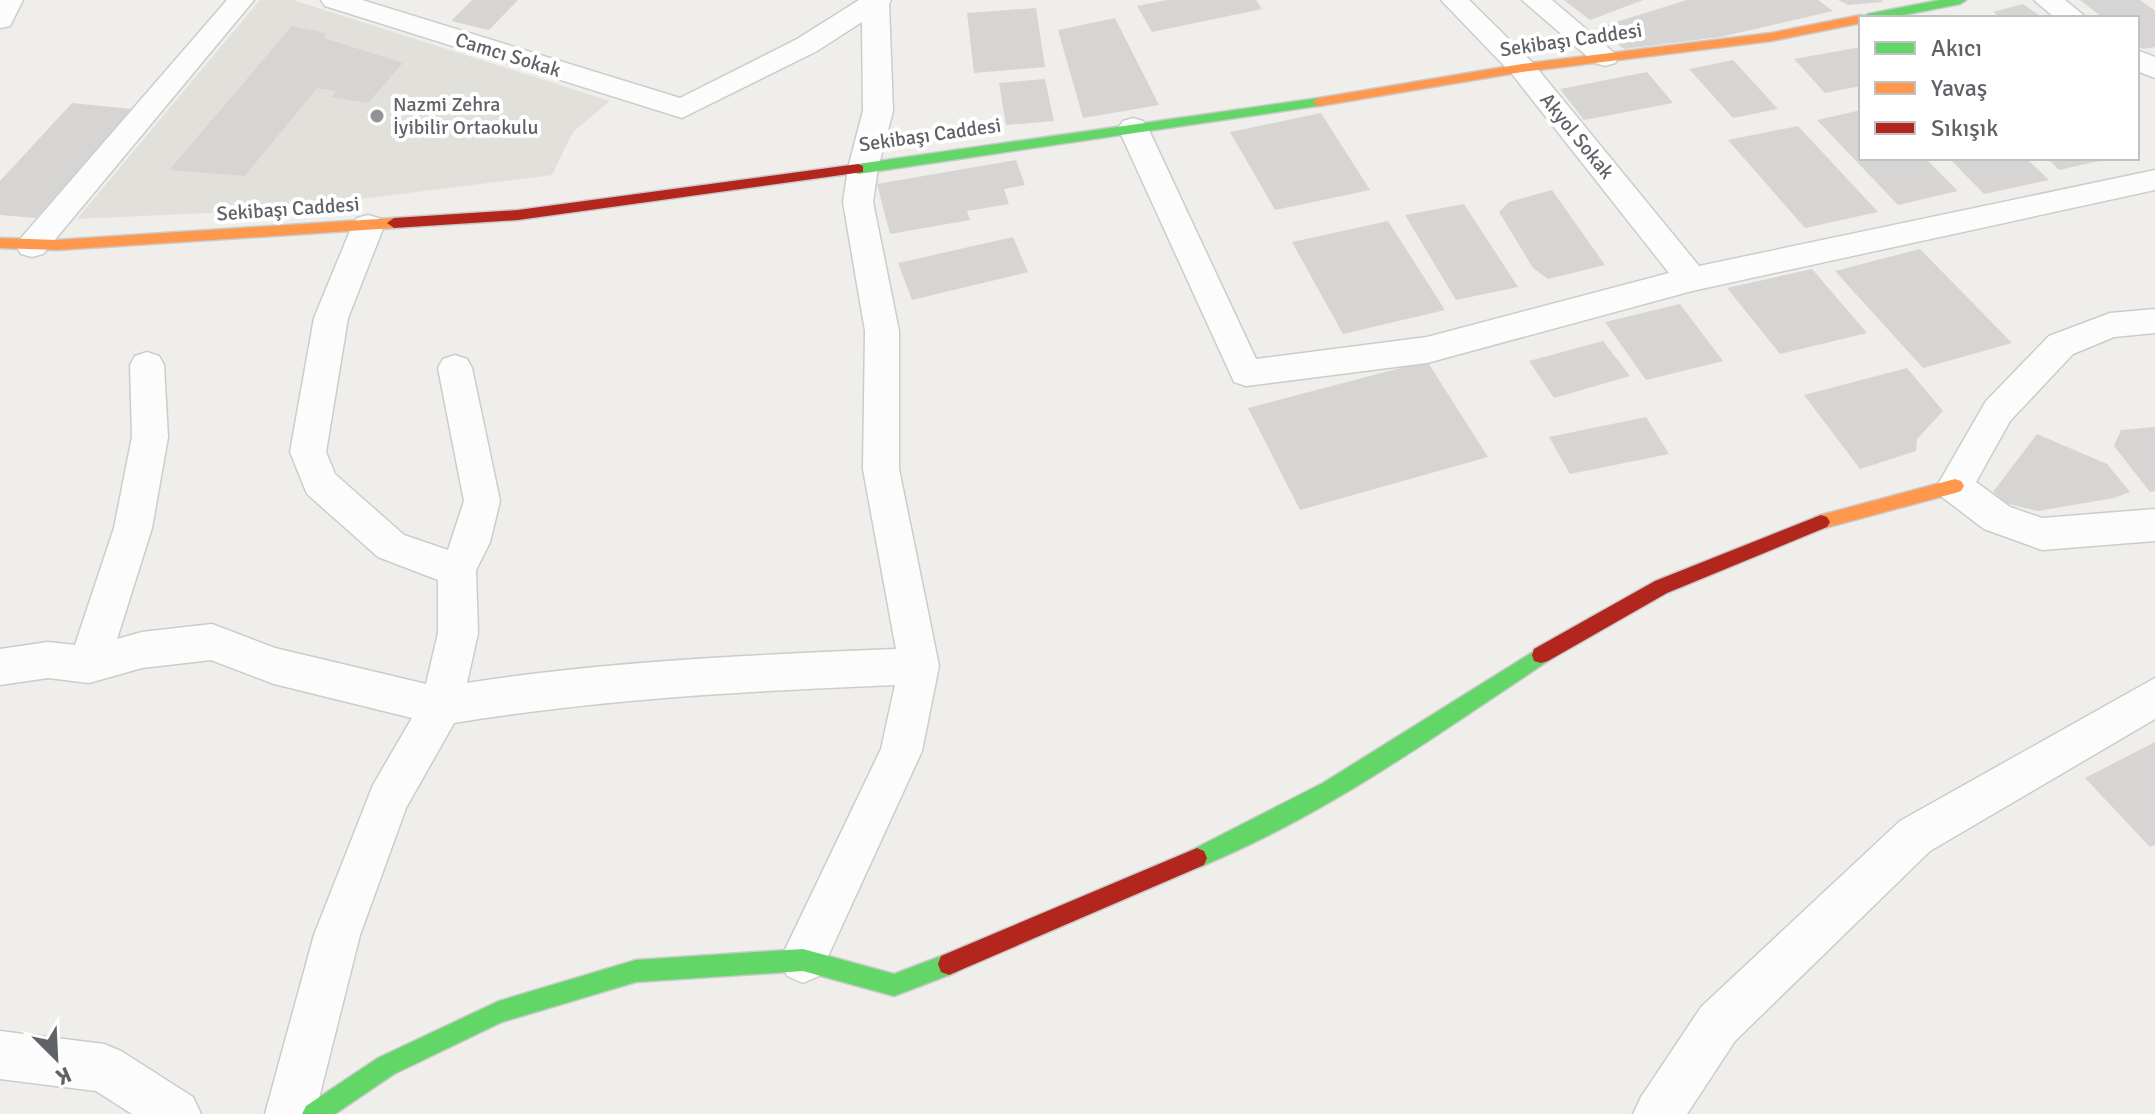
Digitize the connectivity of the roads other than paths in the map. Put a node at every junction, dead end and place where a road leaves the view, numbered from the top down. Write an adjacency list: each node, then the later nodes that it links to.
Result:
1 (10, 0): 13 (street)
2 (241, 0): 21 (street)
3 (334, 0): 9 (street, Camcı Sokak)
4 (1454, 0): 15 (street, Akyol Sokak)
5 (1535, 0): 14 (street)
6 (1960, 0): 10 (street)
7 (2047, 0): 11 (street)
8 (877, 1): 9 (street, Camcı Sokak); 17 (street)
9 (405, 10)
10 (1878, 16)
11 (2070, 16)
12 (1859, 19): 14 (street, Sekibaşı Caddesi)
13 (0, 20)
14 (1605, 57): 15 (street, Sekibaşı Caddesi)
15 (1522, 68): 16 (street, Sekibaşı Caddesi); 22 (street, Akyol Sokak)
16 (1133, 128): 17 (street, Sekibaşı Caddesi); 22 (street)
17 (863, 168): 19 (street, Sekibaşı Caddesi); 30 (street)
18 (2155, 180): 22 (street)
19 (368, 226): 21 (street, Sekibaşı Caddesi); 28 (street)
20 (0, 243): 21 (street, Sekibaşı Caddesi)
21 (32, 246)
22 (1692, 279)
23 (2155, 321): 26 (street)
24 (147, 365): 29 (street)
25 (455, 368): 28 (street)
26 (1955, 486): 27 (street); 34 (street)
27 (2155, 525)
28 (457, 570): 33 (street)
29 (89, 665): 31 (street); 33 (street)
30 (919, 666): 33 (street); 34 (street)
31 (0, 667)
32 (2155, 697): 39 (street)
33 (441, 706): 37 (street)
34 (803, 960): 38 (street)
35 (0, 1055): 36 (street)
36 (176, 1114)
37 (290, 1114)
38 (314, 1114)
39 (1658, 1114)

